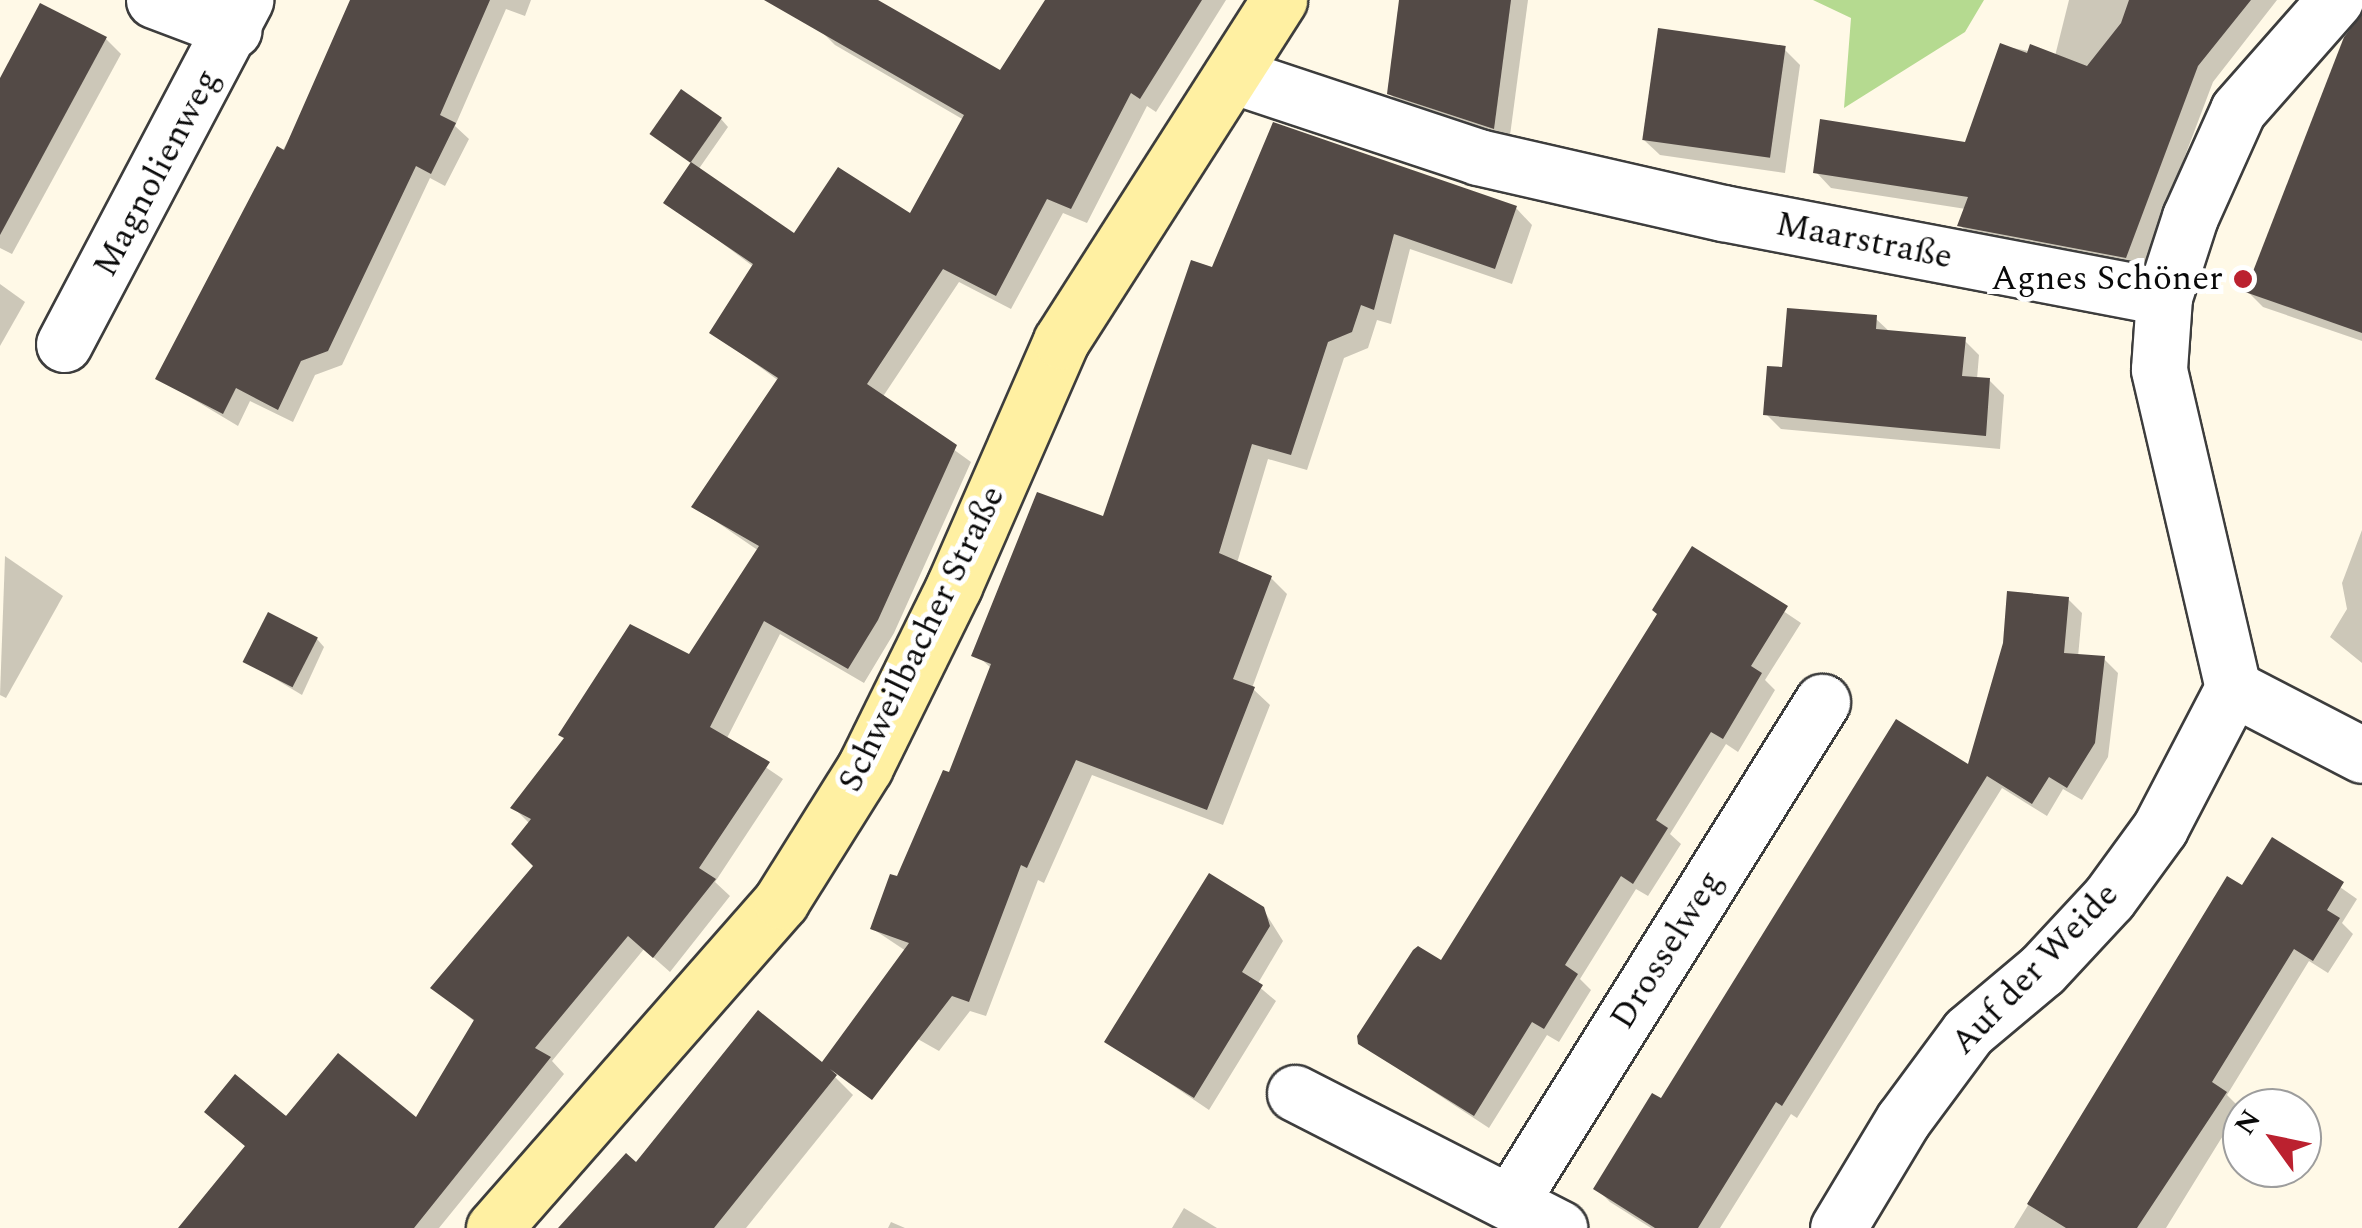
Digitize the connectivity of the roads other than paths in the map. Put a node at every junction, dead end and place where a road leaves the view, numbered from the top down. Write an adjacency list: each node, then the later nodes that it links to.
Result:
1 (154, 0): 4 (street)
2 (1279, 0): 5 (main road, Schweilbacher Straße)
3 (2336, 0): 6 (street)
4 (240, 15): 7 (street, Magnolienweg)
5 (1232, 75): 6 (street, Maarstraße); 13 (main road, Schweilbacher Straße)
6 (2164, 296): 8 (street)
7 (64, 344)
8 (2233, 688): 10 (street); 15 (street, Auf der Weide)
9 (1822, 702): 12 (street, Drosselweg)
10 (2362, 755)
11 (1295, 1093): 12 (street)
12 (1512, 1199): 14 (street)
13 (494, 1228)
14 (1559, 1228)
15 (1838, 1228)

